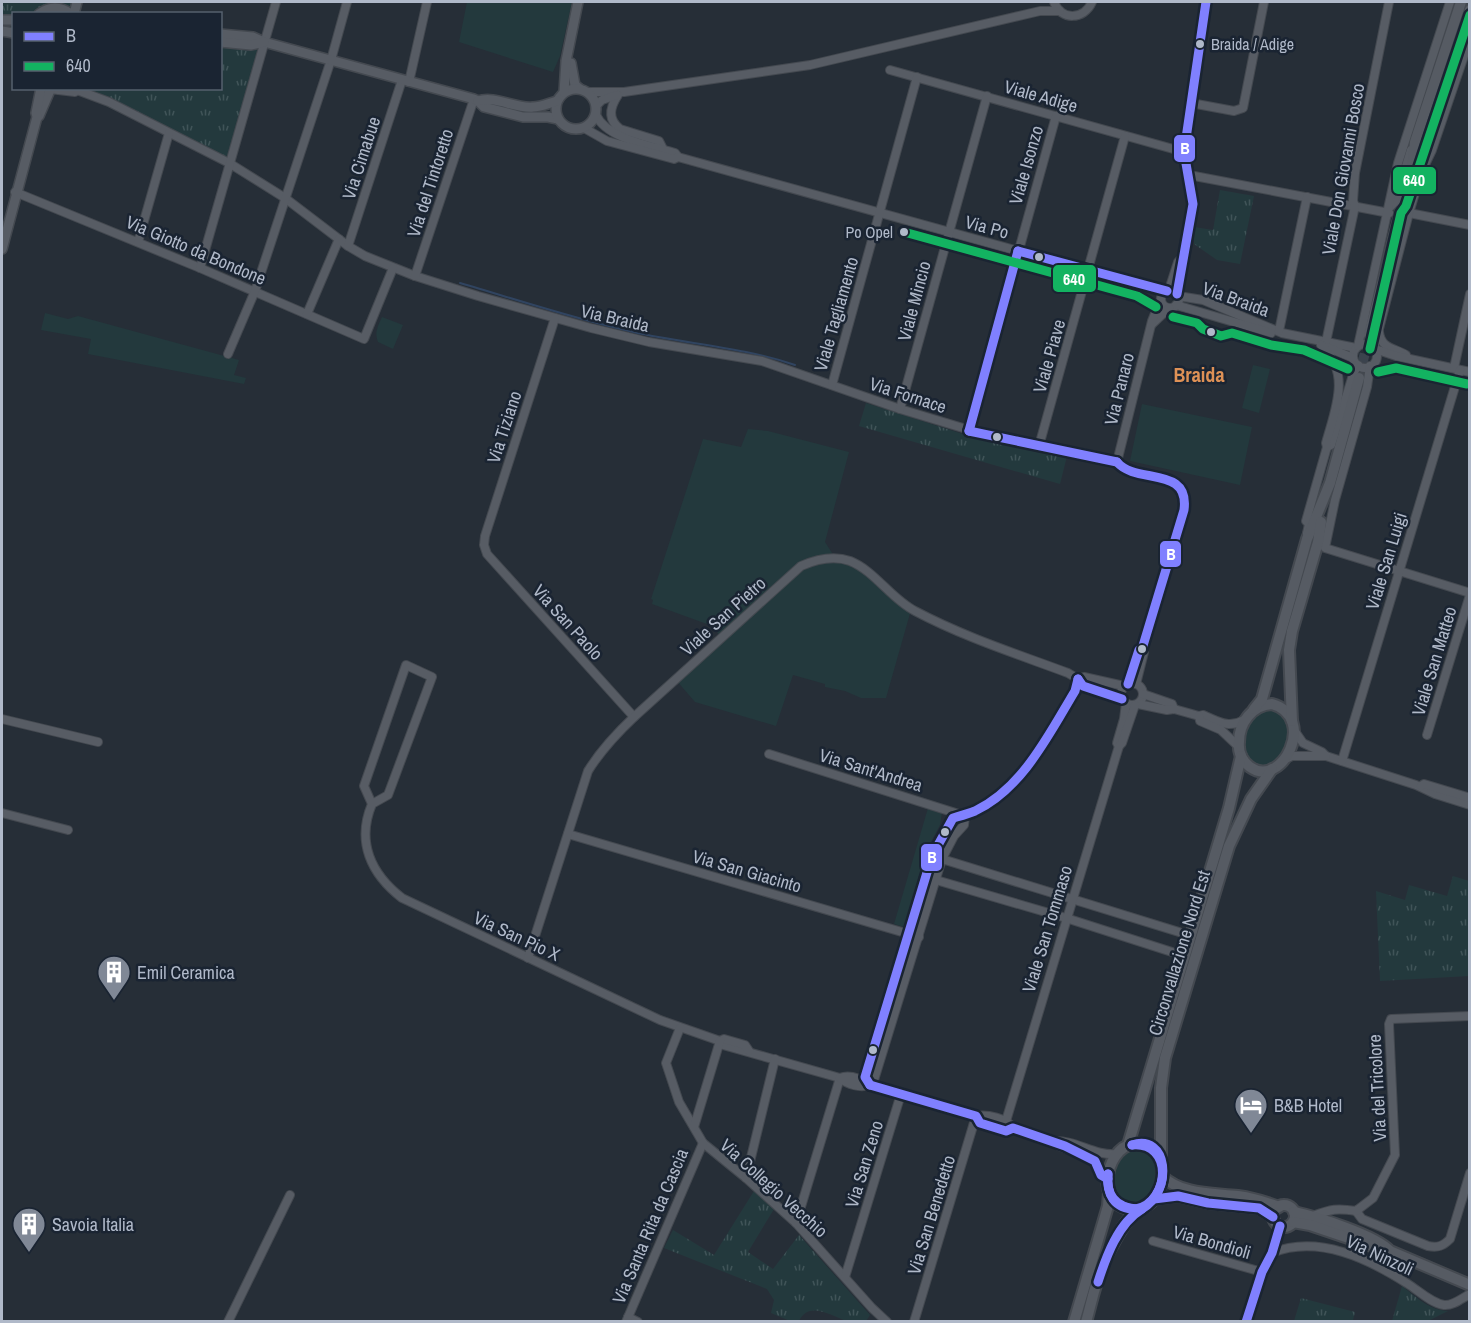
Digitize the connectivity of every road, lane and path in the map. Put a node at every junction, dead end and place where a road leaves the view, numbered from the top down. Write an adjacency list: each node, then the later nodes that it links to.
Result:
1 (276, 2): 21 (street)
2 (347, 2): 22 (street)
3 (427, 2): 26 (street, Via Cimabue)
4 (578, 2): 18 (street)
5 (1052, 2): 14 (street); 15 (street)
6 (1092, 2): 15 (street)
7 (1264, 2): 38 (street)
8 (1389, 2): 56 (street, Viale Don Giovanni Bosco)
9 (1450, 2): 57 (street)
10 (1461, 2): 46 (main road)
11 (1206, 3): 38 (street, Via Braida)
12 (63, 5): 16 (street)
13 (1470, 9): 51 (main road)
14 (1040, 11): 15 (street); 34 (street)
15 (1060, 11)
16 (43, 12)
17 (222, 34): 21 (street)
18 (572, 37): 32 (street); 33 (street)
19 (1470, 38): 23 (street)
20 (222, 42): 21 (street)
21 (264, 42): 22 (street); 50 (street)
22 (330, 60): 26 (street); 55 (street)
23 (1466, 63): 51 (street)
24 (890, 70): 25 (street, Viale Adige)
25 (917, 77): 35 (street, Viale Adige); 58 (street, Viale Tagliamento)
26 (406, 81): 36 (street); 64 (street, Via Cimabue)
27 (41, 90): 41 (street)
28 (50, 90): 41 (street)
29 (58, 90): 30 (street, Via Braida)
30 (76, 90)
31 (79, 90): 44 (street, Via Braida)
32 (584, 91): 33 (street); 34 (street); 39 (street)
33 (564, 92): 37 (street)
34 (621, 94): 39 (street); 47 (street)
35 (987, 96): 40 (street, Viale Adige); 61 (street, Viale Mincio)
36 (476, 100): 37 (street); 42 (street); 70 (street, Via del Tintoretto)
37 (557, 101): 42 (street)
38 (1191, 103): 48 (street, Via Braida)
39 (596, 110): 43 (street); 47 (street)
40 (1056, 116): 45 (street, Viale Adige); 66 (street, Viale Isonzo)
41 (37, 117): 53 (street)
42 (558, 119): 43 (street)
43 (584, 128): 49 (street)
44 (169, 133): 50 (street, Via Braida); 63 (street)
45 (1125, 136): 48 (street, Viale Adige); 69 (street, Viale Piave)
46 (1415, 142): 51 (main road); 57 (street)
47 (663, 149): 49 (street)
48 (1184, 152): 52 (street, Via Braida)
49 (678, 157): 58 (street, Via Po)
50 (229, 163): 55 (street, Via Braida); 67 (street)
51 (1417, 171): 59 (street); 79 (main road)
52 (1189, 175): 54 (street); 73 (street, Via Braida)
53 (15, 192): 63 (street, Via Giotto da Bondone); 65 (street)
54 (1307, 197): 56 (street); 78 (street)
55 (285, 198): 62 (street, Via Braida); 71 (street)
56 (1355, 206): 57 (street); 80 (street, Viale Don Giovanni Bosco)
57 (1389, 210): 81 (street)
58 (880, 212): 61 (street, Via Po); 92 (street, Viale Tagliamento)
59 (1409, 213): 60 (street); 79 (street)
60 (1470, 225)
61 (949, 232): 66 (street, Via Po); 93 (street, Viale Mincio)
62 (339, 239): 64 (street, Via Braida); 75 (street)
63 (138, 242): 67 (street, Via Giotto da Bondone)
64 (348, 246): 68 (street, Via Braida)
65 (2, 249)
66 (1018, 251): 69 (street, Via Po); 94 (street, Viale Isonzo)
67 (201, 268): 71 (street, Via Giotto da Bondone)
68 (393, 268): 70 (street, Via Braida); 75 (street, Via Giotto da Bondone)
69 (1088, 270): 73 (street, Via Po); 95 (street, Viale Piave)
70 (415, 276): 76 (street, Via Braida)
71 (255, 291): 75 (street, Via Giotto da Bondone); 83 (street)
72 (1470, 294): 89 (street, Viale San Luigi)
73 (1169, 295): 74 (street, Via Braida); 74 (street); 77 (street, Via Panaro); 78 (street, Via Braida)
74 (1173, 307): 77 (street); 78 (street, Via Braida)
75 (307, 314)
76 (555, 318): 92 (street, Via Braida); 99 (street, Via Tiziano)
77 (1152, 324): 97 (street, Via Panaro)
78 (1280, 332): 80 (street, Via Braida)
79 (1374, 333): 82 (street); 85 (street, Via Braida)
80 (1324, 344): 81 (street, Via Braida); 87 (street, Via Braida); 96 (street)
81 (1357, 347): 82 (street, Via Braida); 87 (street)
82 (1374, 349): 84 (street, Via Braida); 86 (street)
83 (228, 354)
84 (1396, 356): 85 (street, Via Braida); 86 (street, Via Braida)
85 (1409, 359): 89 (street, Via Braida)
86 (1376, 360): 88 (street)
87 (1355, 362): 88 (street, Via Braida); 96 (street)
88 (1370, 366): 98 (street)
89 (1457, 369): 90 (street, Via Braida); 100 (street, Viale San Luigi)
90 (1470, 372)
91 (1359, 378): 98 (main road)
92 (832, 385): 93 (street, Via Fornace)
93 (900, 409): 94 (street, Via Fornace)
94 (969, 430): 95 (street, Via Fornace)
95 (1039, 446): 97 (street, Via Fornace)
96 (1327, 447): 98 (street)
97 (1117, 462): 103 (street, Via Fornace)
98 (1317, 543): 100 (street); 108 (main road); 113 (main road)
99 (484, 545): 109 (street, Via San Paolo)
100 (1398, 572): 101 (street); 121 (street, Viale San Luigi)
101 (1470, 594): 114 (street, Viale San Matteo)
102 (1078, 679): 103 (street, Viale San Pietro); 105 (street, Viale San Pietro); 109 (street, Viale San Pietro); 126 (street)
103 (1129, 684): 104 (street); 105 (street)
104 (1143, 694): 106 (street); 107 (street)
105 (1124, 701): 106 (street); 116 (street, Viale San Tommaso)
106 (1137, 704): 107 (street); 116 (street, Viale San Tommaso)
107 (1174, 709): 110 (street)
108 (1254, 709): 112 (main road); 113 (main road)
109 (634, 717): 128 (street, Viale San Pietro)
110 (1199, 717): 112 (street); 117 (street)
111 (2, 719): 115 (street)
112 (1246, 719): 117 (main road)
113 (1293, 725): 119 (street); 120 (main road)
114 (1427, 735)
115 (98, 742)
116 (1119, 746): 131 (street, Viale San Tommaso)
117 (1240, 751): 122 (main road); 151 (main road, Circonvallazione Nord Est)
118 (769, 754): 126 (street, Via Sant'Andrea)
119 (1326, 756): 120 (street); 121 (street)
120 (1286, 759): 122 (main road)
121 (1342, 761): 123 (street)
122 (1272, 769): 153 (main road, Circonvallazione Nord Est)
123 (1468, 802)
124 (372, 804): 124 (street, Via San Pio X); 137 (street, Via San Pio X)
125 (2, 813): 127 (street)
126 (965, 816): 129 (street); 134 (street)
127 (68, 830)
128 (568, 834): 134 (street, Via San Giacinto); 137 (street, Viale San Pietro)
129 (942, 859): 130 (street); 131 (street)
130 (936, 880): 132 (street); 135 (street)
131 (1072, 898): 132 (street, Viale San Tommaso); 133 (street)
132 (1066, 918): 136 (street); 146 (street, Viale San Tommaso)
133 (1179, 932)
134 (909, 935): 135 (street, Via San Giacinto); 143 (street)
135 (919, 937): 143 (street)
136 (1172, 952)
137 (528, 958): 139 (street, Via San Pio X)
138 (1470, 1016): 163 (street, Via del Tricolore)
139 (680, 1028): 140 (street, Via San Pio X); 147 (street, Via Collegio Vecchio)
140 (720, 1041): 141 (street, Via San Pio X); 147 (street)
141 (775, 1059): 142 (street, Via San Pio X); 156 (street)
142 (840, 1078): 143 (street, Via San Pio X); 167 (street)
143 (870, 1084): 144 (street, Via San Pio X)
144 (901, 1094): 145 (street, Via San Pio X); 173 (street, Via San Zeno)
145 (976, 1116): 146 (street, Via San Pio X); 148 (street, Via San Pio X); 180 (street, Via San Benedetto)
146 (1006, 1121): 148 (street, Via San Pio X)
147 (694, 1127): 150 (street, Via Collegio Vecchio)
148 (1013, 1128): 149 (street, Via San Pio X)
149 (1054, 1141): 152 (street, Via San Pio X); 157 (street, Via San Pio X)
150 (703, 1143): 156 (street, Via Collegio Vecchio); 176 (street, Via Santa Rita da Cascia)
151 (1128, 1145): 152 (main road); 153 (main road)
152 (1117, 1154): 157 (main road)
153 (1161, 1159): 155 (main road, Circonvallazione Nord Est)
154 (1470, 1173): 163 (street)
155 (1162, 1176): 160 (main road, Circonvallazione Nord Est); 164 (main road)
156 (746, 1178): 167 (street, Via Collegio Vecchio)
157 (1108, 1179): 158 (main road)
158 (1109, 1192): 161 (main road); 181 (main road)
159 (290, 1195): 177 (street)
160 (1154, 1199): 161 (main road); 164 (main road)
161 (1142, 1209): 182 (main road)
162 (1347, 1210): 163 (street); 165 (street); 168 (street)
163 (1356, 1211)
164 (1277, 1216): 166 (main road); 166 (main road); 171 (street, Via Bondioli)
165 (1313, 1216): 166 (main road); 168 (main road)
166 (1293, 1217): 170 (main road)
167 (796, 1223): 173 (street, Via Collegio Vecchio)
168 (1340, 1226): 170 (main road)
169 (1154, 1241): 172 (street, Via Bondioli)
170 (1390, 1251): 174 (main road)
171 (1272, 1253): 172 (street, Via Bondioli); 175 (street, Via Ninzoli)
172 (1262, 1272): 183 (street, Via Bondioli)
173 (845, 1277): 179 (street, Via Collegio Vecchio)
174 (1466, 1284)
175 (1470, 1294)
176 (627, 1319): 178 (street)
177 (228, 1322)
178 (638, 1322)
179 (887, 1322)
180 (914, 1322)
181 (1074, 1322)
182 (1086, 1322)
183 (1246, 1322)

